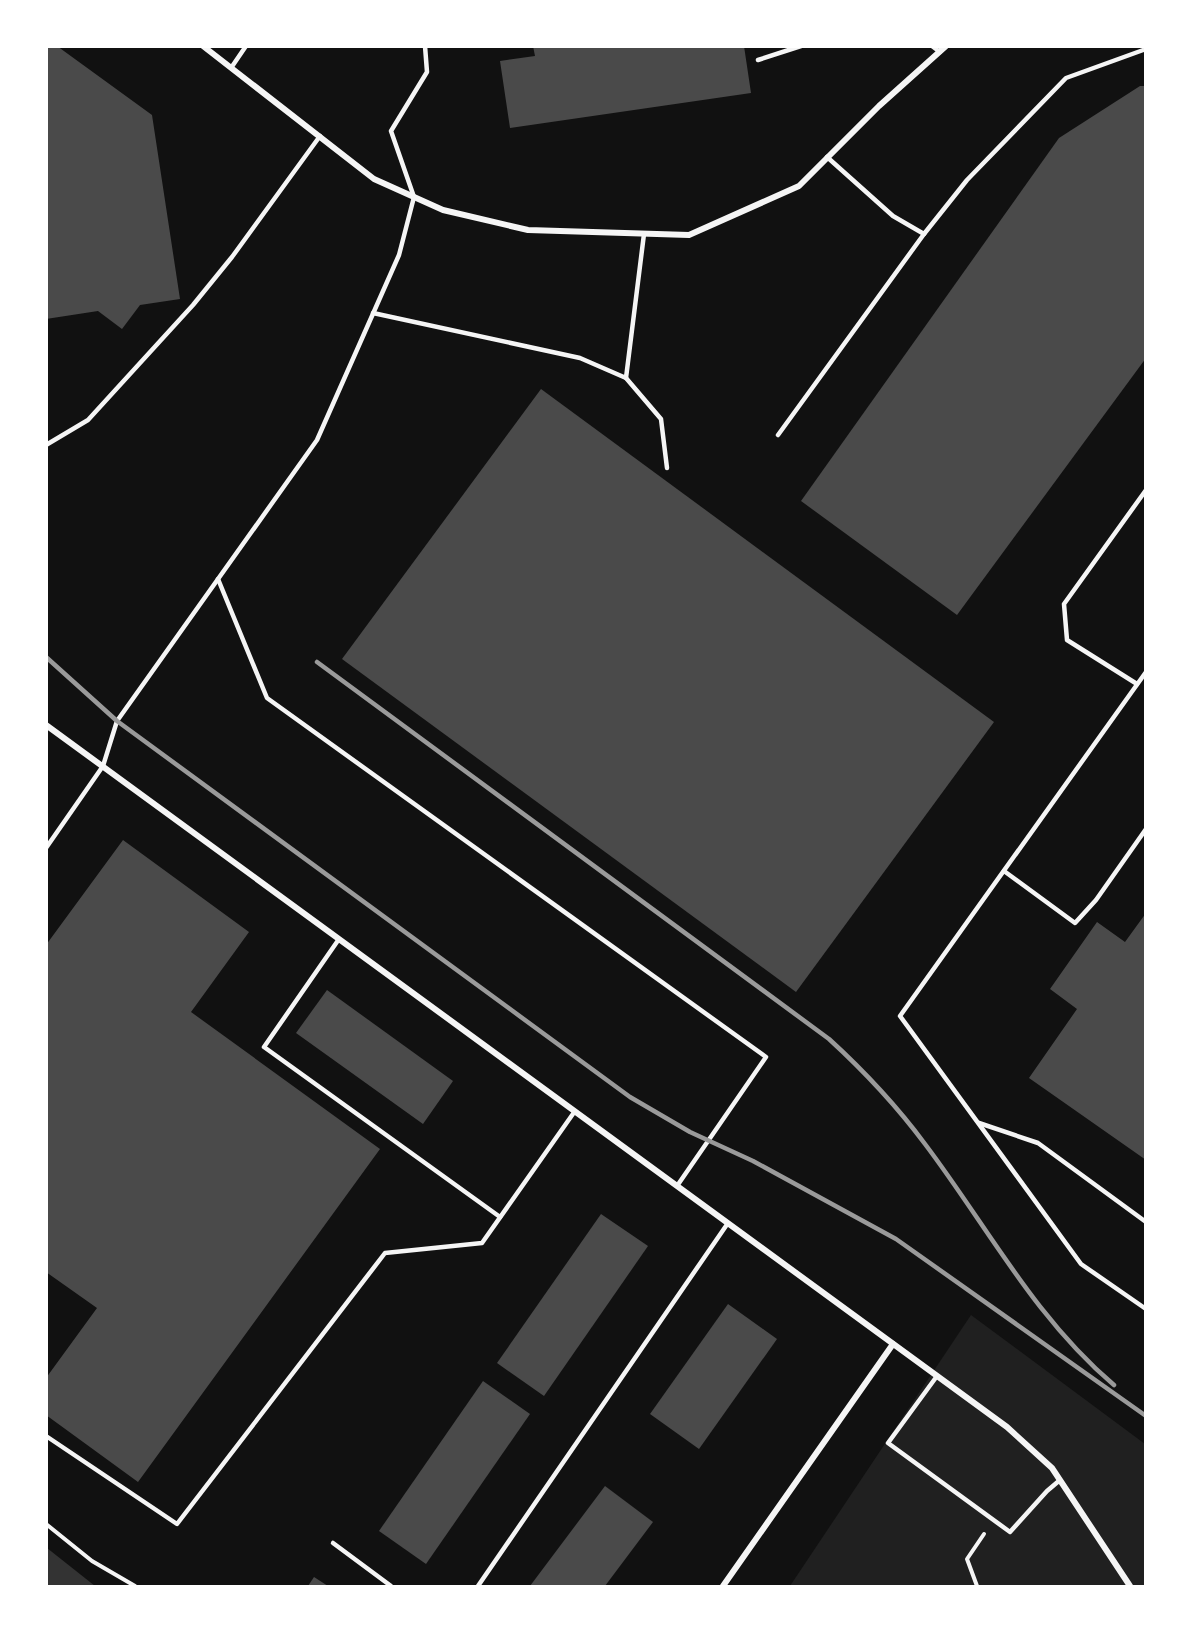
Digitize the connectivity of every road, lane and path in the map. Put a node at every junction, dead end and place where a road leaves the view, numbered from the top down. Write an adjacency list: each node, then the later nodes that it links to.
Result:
1 (203, 46): 10 (street)
2 (246, 46): 10 (lane)
3 (425, 46): 13 (lane)
4 (801, 46): 9 (lane)
5 (932, 46): 8 (lane)
6 (946, 46): 8 (street)
7 (1146, 49): 15 (lane)
8 (940, 52): 12 (street)
9 (758, 60)
10 (231, 68): 11 (street)
11 (320, 136): 13 (street); 19 (lane)
12 (827, 157): 14 (street); 15 (lane)
13 (414, 196): 14 (street); 16 (lane)
14 (644, 234): 17 (lane)
15 (924, 234): 18 (lane)
16 (373, 313): 17 (lane); 22 (lane)
17 (626, 378): 20 (lane)
18 (778, 435)
19 (46, 445)
20 (667, 468)
21 (1146, 490): 24 (lane)
22 (218, 579): 26 (lane); 33 (lane)
23 (1146, 672): 24 (lane)
24 (1137, 684): 29 (lane)
25 (46, 725): 26 (street)
26 (103, 766): 28 (lane); 30 (street)
27 (1146, 829): 29 (lane)
28 (46, 848)
29 (1004, 871): 32 (lane)
30 (339, 939): 31 (street); 34 (lane)
31 (574, 1111): 33 (street); 34 (lane)
32 (979, 1123): 35 (lane); 37 (lane)
33 (676, 1186): 36 (street)
34 (500, 1217): 40 (lane)
35 (1146, 1222)
36 (728, 1223): 38 (street); 47 (lane)
37 (1146, 1309)
38 (892, 1344): 39 (street); 48 (street)
39 (937, 1376): 41 (street); 42 (lane)
40 (46, 1436)
41 (1060, 1480): 42 (lane); 50 (street)
42 (994, 1519): 49 (path)
43 (46, 1524): 45 (path)
44 (333, 1544): 46 (lane)
45 (135, 1587)
46 (392, 1587)
47 (478, 1587)
48 (723, 1587)
49 (977, 1587)
50 (1130, 1587)

